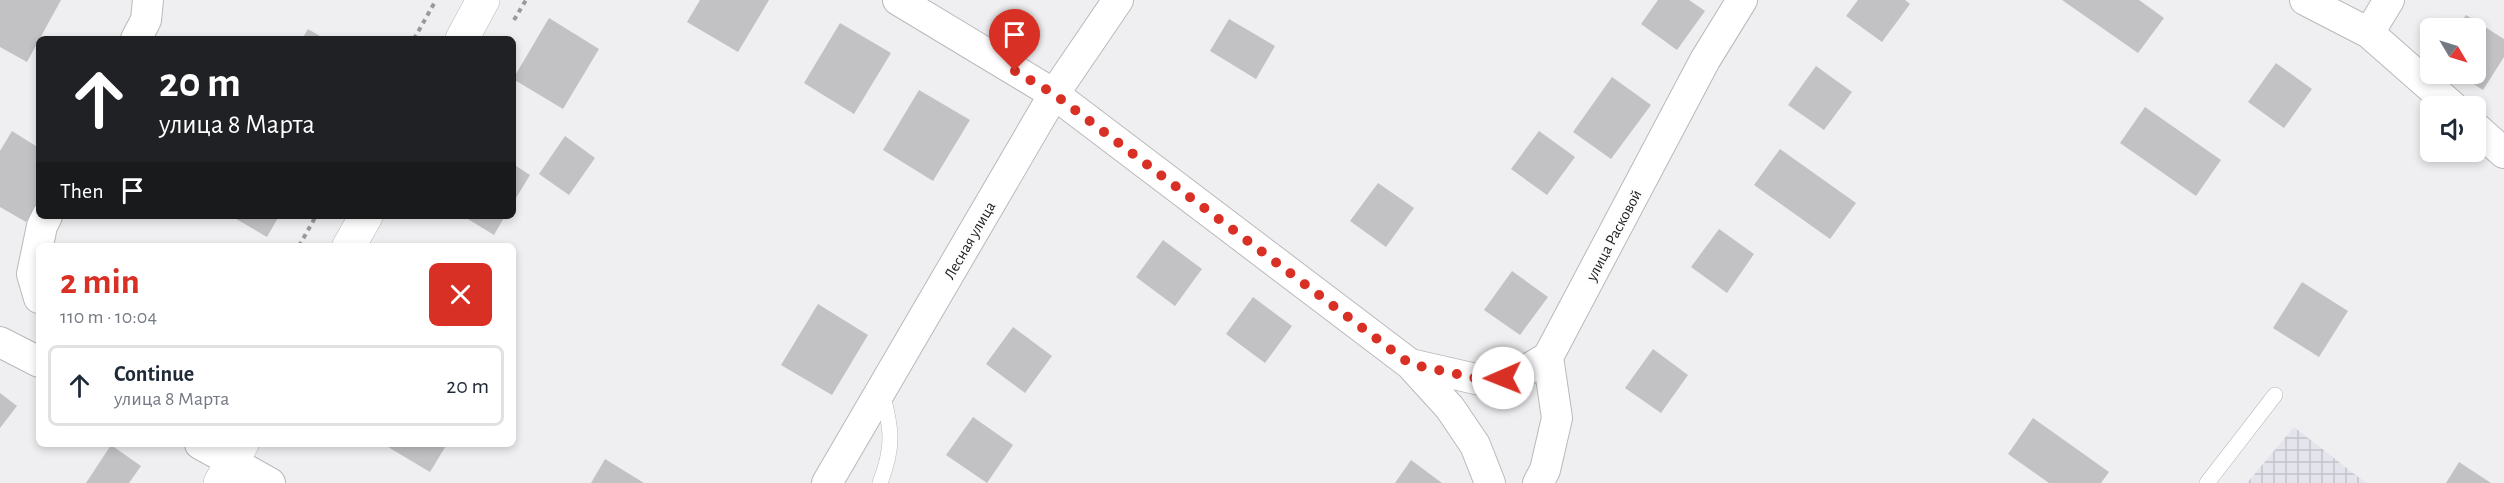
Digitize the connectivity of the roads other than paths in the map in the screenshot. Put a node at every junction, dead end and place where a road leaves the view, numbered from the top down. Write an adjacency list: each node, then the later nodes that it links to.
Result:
1 (148, 0): 9 (street)
2 (483, 0): 10 (main road)
3 (898, 0): 11 (street)
4 (1118, 0): 11 (street, Лесная улица)
5 (1742, 0): 22 (street, улица Расковой)
6 (2305, 0): 8 (street)
7 (2388, 0): 8 (street)
8 (2369, 33): 12 (street)
9 (138, 36)
10 (464, 36)
11 (1054, 94): 24 (street); 25 (street, Лесная улица)
12 (2441, 96)
13 (2486, 137): 14 (street)
14 (2504, 153)
15 (46, 219): 17 (street)
16 (364, 219): 18 (main road)
17 (38, 243)
18 (351, 243)
19 (36, 255): 20 (street)
20 (36, 288)
21 (0, 342): 23 (street)
22 (1548, 357): 24 (street); 33 (street)
23 (36, 360)
24 (1410, 364): 32 (street)
25 (882, 390): 30 (street, Лесная улица); 31 (lane)
26 (2275, 395): 34 (lane)
27 (205, 447): 28 (street)
28 (231, 463): 29 (street)
29 (270, 483)
30 (827, 483)
31 (880, 483)
32 (1490, 483)
33 (1538, 483)
34 (2207, 483)

